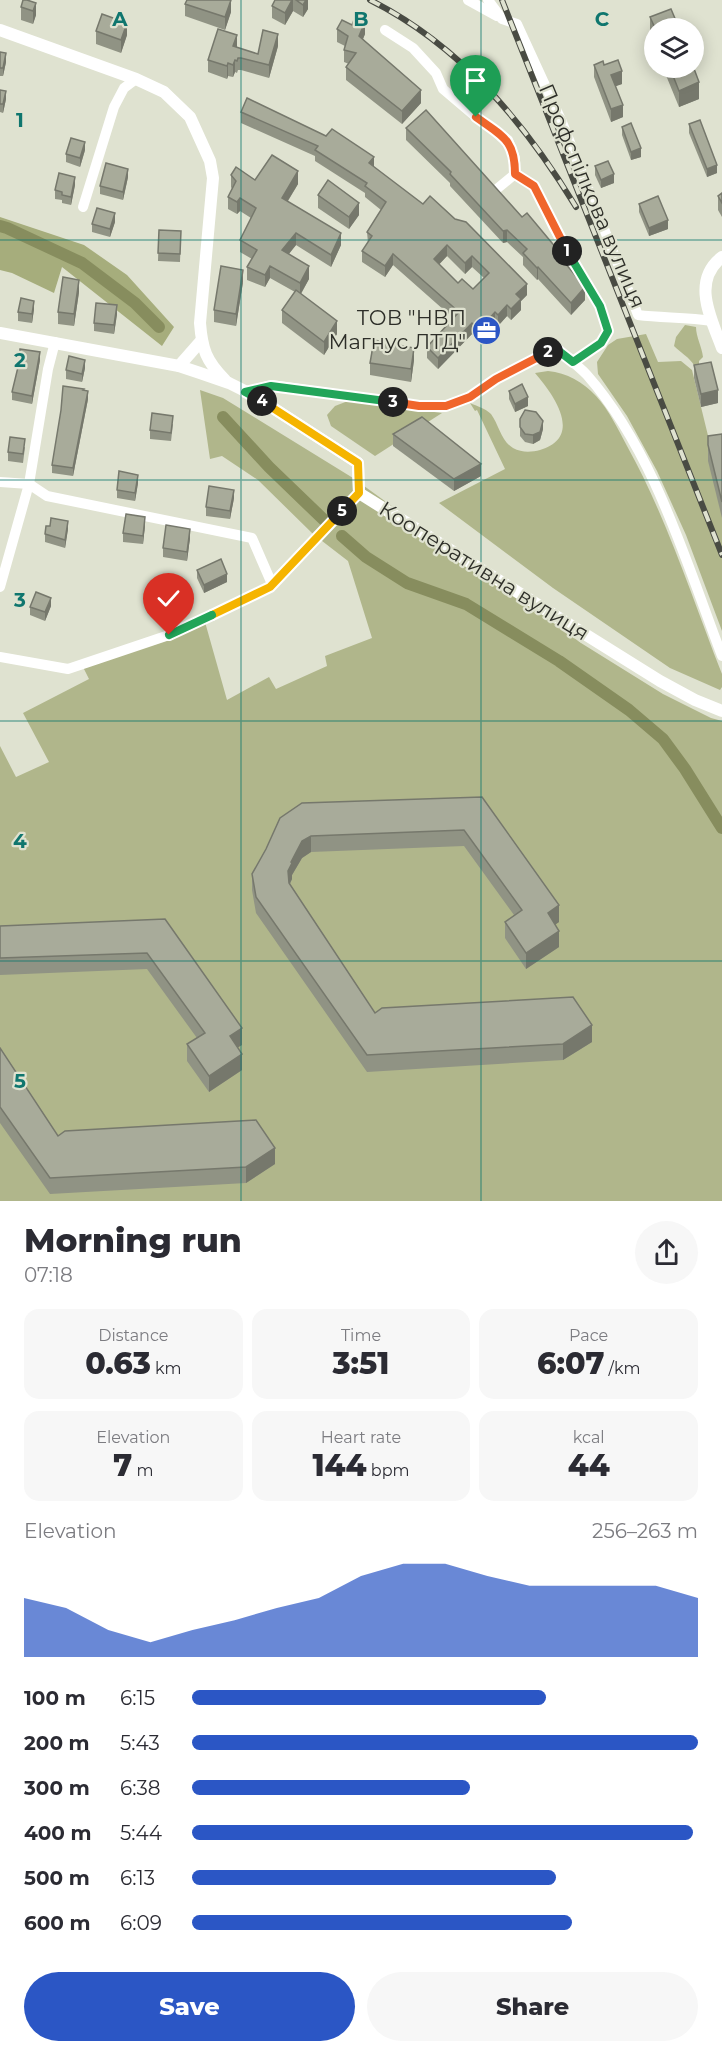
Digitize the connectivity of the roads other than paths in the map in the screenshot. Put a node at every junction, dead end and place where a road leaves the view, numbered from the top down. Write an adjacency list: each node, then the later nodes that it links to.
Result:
1 (468, 0): 3 (street)
2 (488, 0): 3 (street, Профспілкова вулиця)
3 (502, 18): 11 (street, Профспілкова вулиця)
4 (0, 30): 6 (street)
5 (385, 30): 7 (street)
6 (136, 79): 9 (street); 13 (street)
7 (515, 174): 8 (street); 16 (street)
8 (498, 188)
9 (83, 207)
10 (722, 257): 11 (street)
11 (712, 321): 15 (street)
12 (0, 333): 14 (street, Кооперативна вулиця)
13 (201, 340): 17 (street); 18 (street)
14 (55, 342): 17 (street, Кооперативна вулиця); 21 (street)
15 (722, 348)
16 (573, 362): 19 (street); 25 (street)
17 (179, 366): 18 (street, Кооперативна вулиця)
18 (229, 383): 19 (street, Кооперативна вулиця)
19 (245, 392): 22 (street, Кооперативна вулиця)
20 (0, 482): 21 (street)
21 (29, 484): 23 (street); 24 (street)
22 (359, 493): 23 (street); 27 (street, Кооперативна вулиця)
23 (272, 584): 26 (street)
24 (0, 587)
25 (722, 656)
26 (0, 657)
27 (722, 711)

